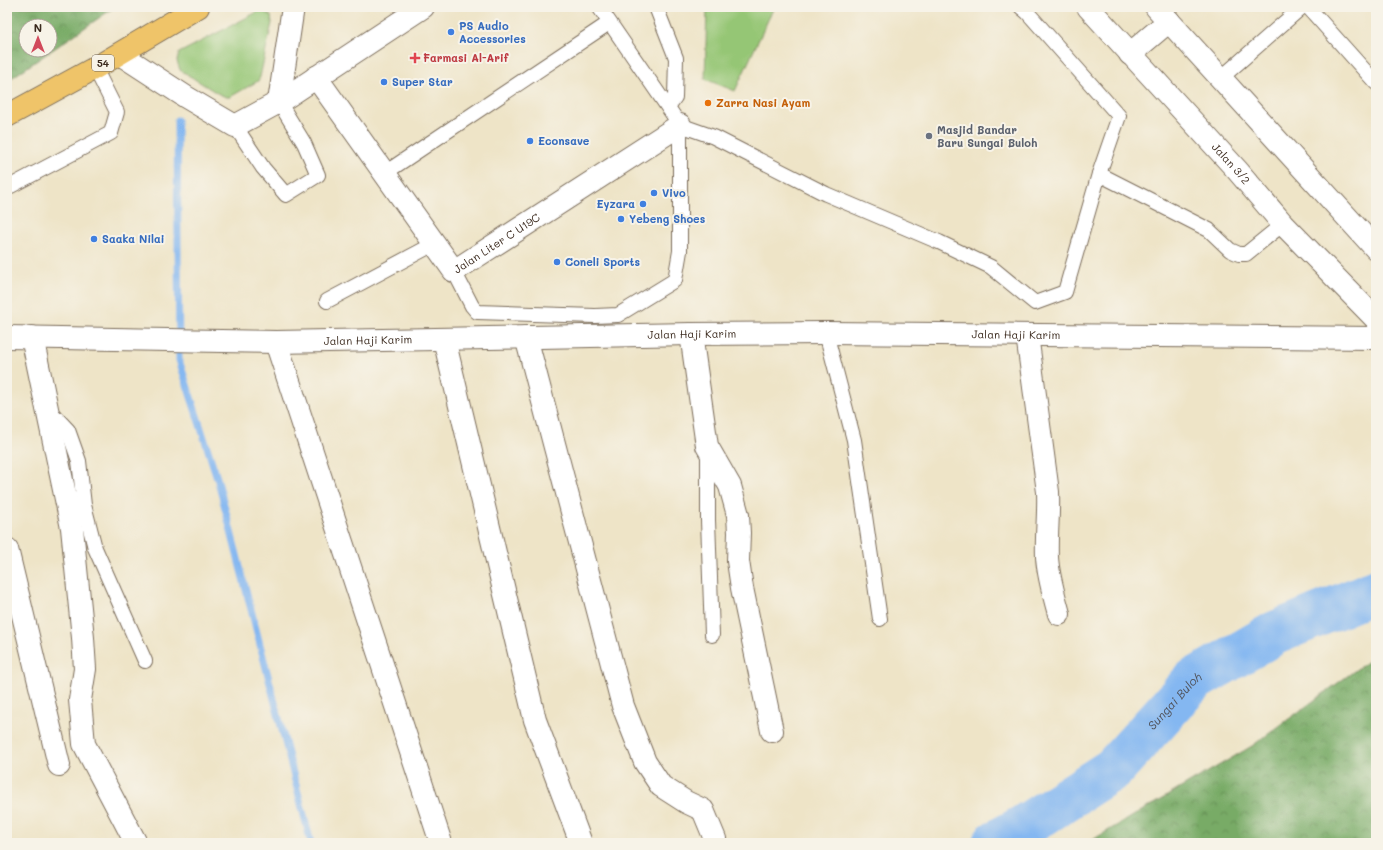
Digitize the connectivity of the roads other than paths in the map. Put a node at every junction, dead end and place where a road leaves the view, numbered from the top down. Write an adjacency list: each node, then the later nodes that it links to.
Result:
1 (198, 7): 12 (highway, 54)
2 (293, 7): 18 (street)
3 (423, 7): 15 (street)
4 (599, 7): 11 (lane)
5 (656, 7): 19 (lane)
6 (1088, 7): 13 (street, Jalan 3/2)
7 (1302, 7): 16 (lane)
8 (1308, 7): 17 (lane)
9 (1027, 8): 24 (lane)
10 (1162, 14): 13 (street); 16 (street)
11 (609, 23): 19 (lane); 23 (lane)
12 (120, 54): 14 (highway, 54); 22 (street)
13 (1130, 54): 26 (street, Jalan 3/2)
14 (94, 68): 20 (highway, 54); 25 (lane)
15 (316, 77): 18 (street); 23 (street, Jalan Liter C U19C)
16 (1221, 78): 28 (street)
17 (1376, 83)
18 (279, 102): 22 (street); 22 (lane)
19 (668, 107): 21 (lane)
20 (7, 116)
21 (680, 125): 24 (lane); 29 (street, Jalan Liter C U19C); 29 (lane)
22 (235, 126)
23 (384, 173): 27 (street, Jalan Liter C U19C)
24 (1099, 174): 26 (lane)
25 (7, 188)
26 (1283, 224): 31 (street, Jalan 3/2)
27 (434, 244): 29 (street, Jalan Liter C U19C); 30 (lane)
28 (1376, 249)
29 (454, 271)
30 (327, 301)
31 (1376, 319)
32 (826, 333): 33 (street, Jalan Haji Karim); 34 (street, Jalan Haji Karim); 45 (lane)
33 (691, 334): 37 (street, Jalan Haji Karim); 42 (street)
34 (1027, 335): 38 (street, Jalan Haji Karim); 44 (street)
35 (7, 337): 36 (street, Jalan Haji Karim)
36 (32, 337): 40 (street, Jalan Haji Karim); 41 (street)
37 (526, 337): 39 (street, Jalan Haji Karim); 50 (street)
38 (1376, 338)
39 (444, 339): 40 (street, Jalan Haji Karim); 53 (street)
40 (276, 342): 52 (street)
41 (47, 408): 47 (lane); 51 (street)
42 (708, 446): 46 (lane); 48 (street)
43 (7, 549): 49 (street)
44 (1059, 614)
45 (880, 619)
46 (712, 635)
47 (145, 661)
48 (772, 731)
49 (59, 765)
50 (715, 839)
51 (136, 843)
52 (441, 843)
53 (581, 843)

